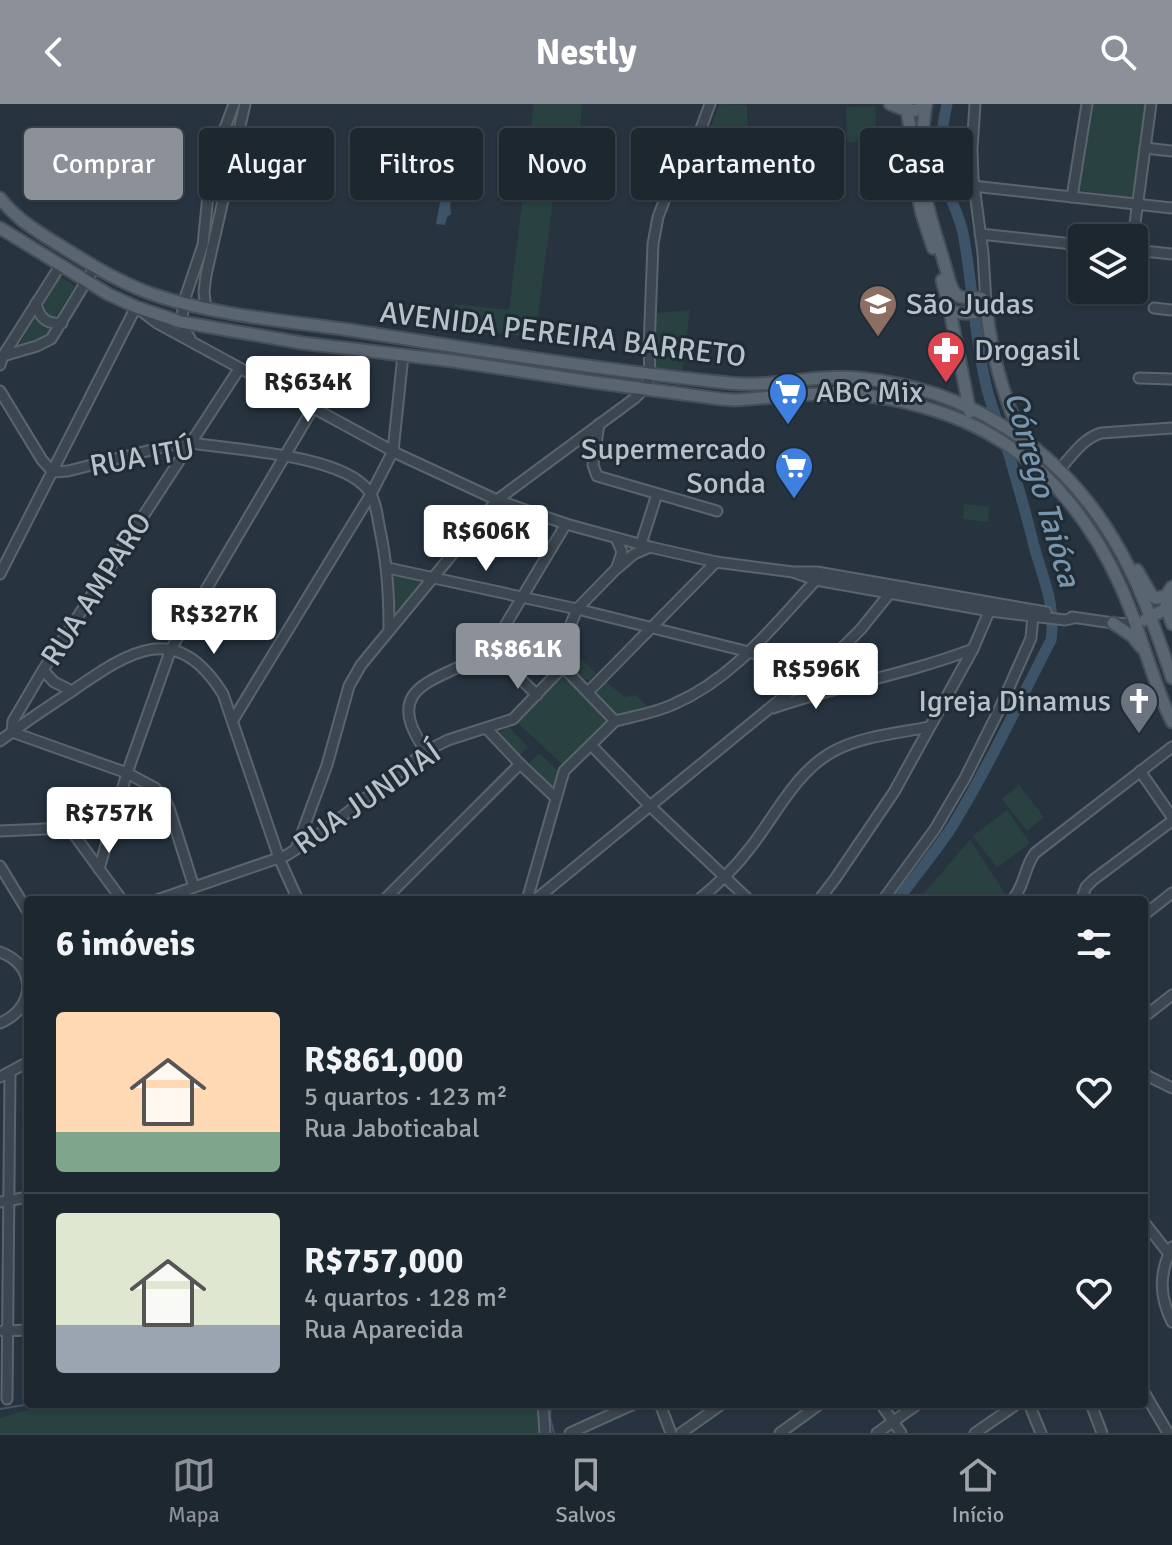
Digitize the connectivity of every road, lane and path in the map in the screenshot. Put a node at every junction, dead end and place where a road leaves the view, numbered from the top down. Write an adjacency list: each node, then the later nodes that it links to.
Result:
1 (234, 104): 10 (street)
2 (245, 104): 11 (street)
3 (710, 104): 52 (street)
4 (887, 104): 9 (main road); 12 (main road)
5 (926, 104): 9 (main road); 39 (main road)
6 (975, 104): 14 (street)
7 (1087, 104): 18 (street)
8 (1151, 104): 15 (street)
9 (906, 107): 13 (main road)
10 (230, 128)
11 (235, 128)
12 (909, 128)
13 (910, 128)
14 (973, 134)
15 (1145, 148): 16 (street); 24 (street)
16 (1172, 151)
17 (973, 186): 18 (street); 30 (street)
18 (1072, 197): 24 (street)
19 (0, 198): 25 (main road, AVENIDA PEREIRA BARRETO)
20 (207, 200): 38 (street)
21 (210, 200): 27 (street)
22 (225, 200): 27 (street)
23 (918, 200): 44 (main road)
24 (1138, 204): 26 (street); 28 (street)
25 (5, 208): 35 (main road, AVENIDA PEREIRA BARRETO)
26 (1172, 208)
27 (221, 217): 42 (street)
28 (1135, 224)
29 (0, 228): 34 (main road, AVENIDA PEREIRA BARRETO)
30 (980, 234): 31 (street); 39 (street)
31 (1068, 243)
32 (1148, 251): 33 (street)
33 (1172, 254)
34 (60, 266): 36 (main road, AVENIDA PEREIRA BARRETO); 37 (street)
35 (95, 267): 36 (street); 38 (main road, AVENIDA PEREIRA BARRETO)
36 (87, 282): 40 (main road, AVENIDA PEREIRA BARRETO); 46 (street)
37 (36, 303): 46 (street); 49 (street)
38 (183, 304): 42 (main road, AVENIDA PEREIRA BARRETO); 45 (street)
39 (976, 304): 44 (main road); 63 (main road)
40 (136, 307): 45 (main road, AVENIDA PEREIRA BARRETO); 47 (street); 68 (street)
41 (1154, 308): 43 (street)
42 (206, 309): 52 (main road, AVENIDA PEREIRA BARRETO)
43 (1172, 310)
44 (950, 311): 51 (main road)
45 (181, 322): 47 (street); 48 (main road, AVENIDA PEREIRA BARRETO)
46 (62, 323): 49 (street)
47 (195, 344): 50 (street)
48 (403, 355): 55 (main road, AVENIDA PEREIRA BARRETO); 65 (street)
49 (2, 360)
50 (239, 369): 59 (street); 64 (street, RUA AMPARO)
51 (961, 372): 57 (main road); 58 (main road)
52 (644, 373): 55 (street); 57 (main road, AVENIDA PEREIRA BARRETO)
53 (1139, 378): 54 (street)
54 (1172, 379)
55 (645, 390): 60 (street); 61 (main road, AVENIDA PEREIRA BARRETO)
56 (0, 391): 68 (street, RUA ITÚ)
57 (950, 399): 58 (main road, AVENIDA PEREIRA BARRETO)
58 (969, 407): 61 (main road); 63 (main road, AVENIDA PEREIRA BARRETO)
59 (313, 408): 65 (street); 66 (street)
60 (599, 424): 70 (street); 71 (street)
61 (973, 426): 93 (main road, AVENIDA PEREIRA BARRETO)
62 (1172, 428): 67 (street)
63 (1021, 437): 67 (main road, AVENIDA PEREIRA BARRETO)
64 (192, 443): 66 (street, RUA ITÚ); 68 (street, RUA ITÚ); 105 (street, RUA AMPARO)
65 (393, 451): 69 (street); 71 (street)
66 (284, 456): 69 (street, RUA ITÚ); 97 (street)
67 (1059, 470): 75 (main road, AVENIDA PEREIRA BARRETO)
68 (53, 472): 80 (street)
69 (371, 494): 78 (street); 115 (street)
70 (657, 494): 72 (street); 76 (street)
71 (497, 500): 73 (street); 82 (street)
72 (717, 511)
73 (566, 524): 74 (street); 86 (street)
74 (616, 538): 76 (street); 79 (street)
75 (1115, 542): 84 (main road); 91 (main road, AVENIDA PEREIRA BARRETO)
76 (646, 546): 77 (street); 79 (street)
77 (716, 562): 81 (street); 96 (street)
78 (388, 568): 82 (street); 95 (street)
79 (615, 570): 88 (street)
80 (0, 574)
81 (817, 576): 83 (street); 85 (street); 100 (street)
82 (432, 578): 86 (street); 95 (street)
83 (905, 587): 85 (street); 87 (street)
84 (1171, 590): 91 (main road); 94 (main road)
85 (890, 593): 87 (street); 101 (street)
86 (522, 598): 88 (street); 98 (street)
87 (991, 606): 89 (street); 90 (street); 99 (street)
88 (577, 609): 96 (street); 104 (street)
89 (1048, 615): 90 (street); 92 (street)
90 (1033, 616): 152 (street)
91 (1152, 621): 93 (main road); 94 (main road); 108 (main road, AVENIDA PEREIRA BARRETO)
92 (1113, 623): 93 (street); 102 (main road)
93 (1136, 624): 102 (main road, AVENIDA PEREIRA BARRETO)
94 (1172, 624)
95 (389, 629): 130 (street)
96 (651, 629): 100 (street); 112 (street)
97 (171, 649): 111 (street); 115 (street); 127 (street)
98 (490, 649): 113 (street); 124 (street)
99 (973, 649): 103 (street); 107 (street)
100 (749, 652): 106 (street); 116 (street)
101 (837, 653): 106 (street); 109 (street)
102 (1147, 655): 117 (main road, AVENIDA PEREIRA BARRETO)
103 (949, 658): 107 (street); 110 (street)
104 (562, 666): 112 (street); 113 (street, RUA JUNDIAÍ)
105 (43, 670): 111 (street); 120 (street, RUA AMPARO)
106 (815, 670): 109 (street); 114 (street)
107 (958, 676): 118 (street)
108 (1172, 678)
109 (844, 680): 110 (street)
110 (857, 683): 114 (street)
111 (72, 691): 120 (street)
112 (588, 692): 116 (street)
113 (537, 695): 119 (street, RUA JUNDIAÍ)
114 (767, 710): 129 (street)
115 (233, 720): 137 (street)
116 (615, 721): 122 (street)
117 (1172, 722)
118 (929, 727): 140 (street); 151 (street)
119 (487, 729): 124 (street, RUA JUNDIAÍ); 125 (street)
120 (12, 732): 121 (street); 127 (street)
121 (0, 741)
122 (591, 745): 128 (street); 129 (street)
123 (1172, 747): 126 (street)
124 (426, 751): 134 (street, RUA JUNDIAÍ)
125 (520, 764): 128 (street); 146 (street)
126 (1140, 771): 131 (street); 153 (street)
127 (127, 773): 132 (street); 141 (street)
128 (556, 798): 147 (street)
129 (650, 806): 140 (street); 148 (street)
130 (308, 819): 134 (street); 136 (street)
131 (1172, 819): 154 (street)
132 (111, 826): 133 (street); 139 (street)
133 (70, 829): 135 (street); 139 (street)
134 (325, 830): 136 (street, RUA JUNDIAÍ)
135 (0, 831)
136 (296, 849): 137 (street, RUA JUNDIAÍ)
137 (279, 858): 141 (street, RUA JUNDIAÍ); 145 (street)
138 (0, 866): 155 (street)
139 (99, 869): 143 (street)
140 (726, 877): 149 (street); 150 (street)
141 (194, 887): 144 (street, RUA JUNDIAÍ)
142 (1172, 893): 156 (street)
143 (119, 896)
144 (168, 896)
145 (296, 896)
146 (388, 896)
147 (528, 896)
148 (540, 896)
149 (703, 896)
150 (745, 896)
151 (822, 896)
152 (886, 896)
153 (1015, 896)
154 (1083, 896)
155 (24, 905)
156 (1148, 912)
157 (0, 952): 158 (street)
158 (24, 974)
159 (1172, 995): 161 (street)
160 (24, 1001): 162 (street)
161 (1148, 1014)
162 (0, 1023)
163 (24, 1064): 164 (street)
164 (5, 1075): 168 (street)
165 (1148, 1076): 166 (street)
166 (1172, 1088)
167 (24, 1198): 168 (street)
168 (4, 1202): 173 (street)
169 (1148, 1226): 170 (street)
170 (1170, 1250): 171 (street)
171 (1172, 1322)
172 (24, 1330): 173 (street)
173 (3, 1331): 174 (street)
174 (7, 1399)
175 (1148, 1399): 197 (street)
176 (543, 1408): 187 (street)
177 (625, 1408): 188 (street)
178 (662, 1408): 189 (street)
179 (716, 1408): 190 (street)
180 (814, 1408): 191 (street)
181 (884, 1408): 186 (street)
182 (912, 1408): 186 (street)
183 (1011, 1408): 194 (street)
184 (1031, 1408): 195 (street)
185 (1093, 1408): 196 (street)
186 (893, 1422): 192 (street); 193 (street)
187 (545, 1433)
188 (570, 1433)
189 (671, 1433)
190 (681, 1433)
191 (780, 1433)
192 (877, 1433)
193 (901, 1433)
194 (975, 1433)
195 (1041, 1433)
196 (1102, 1433)
197 (1168, 1433)

